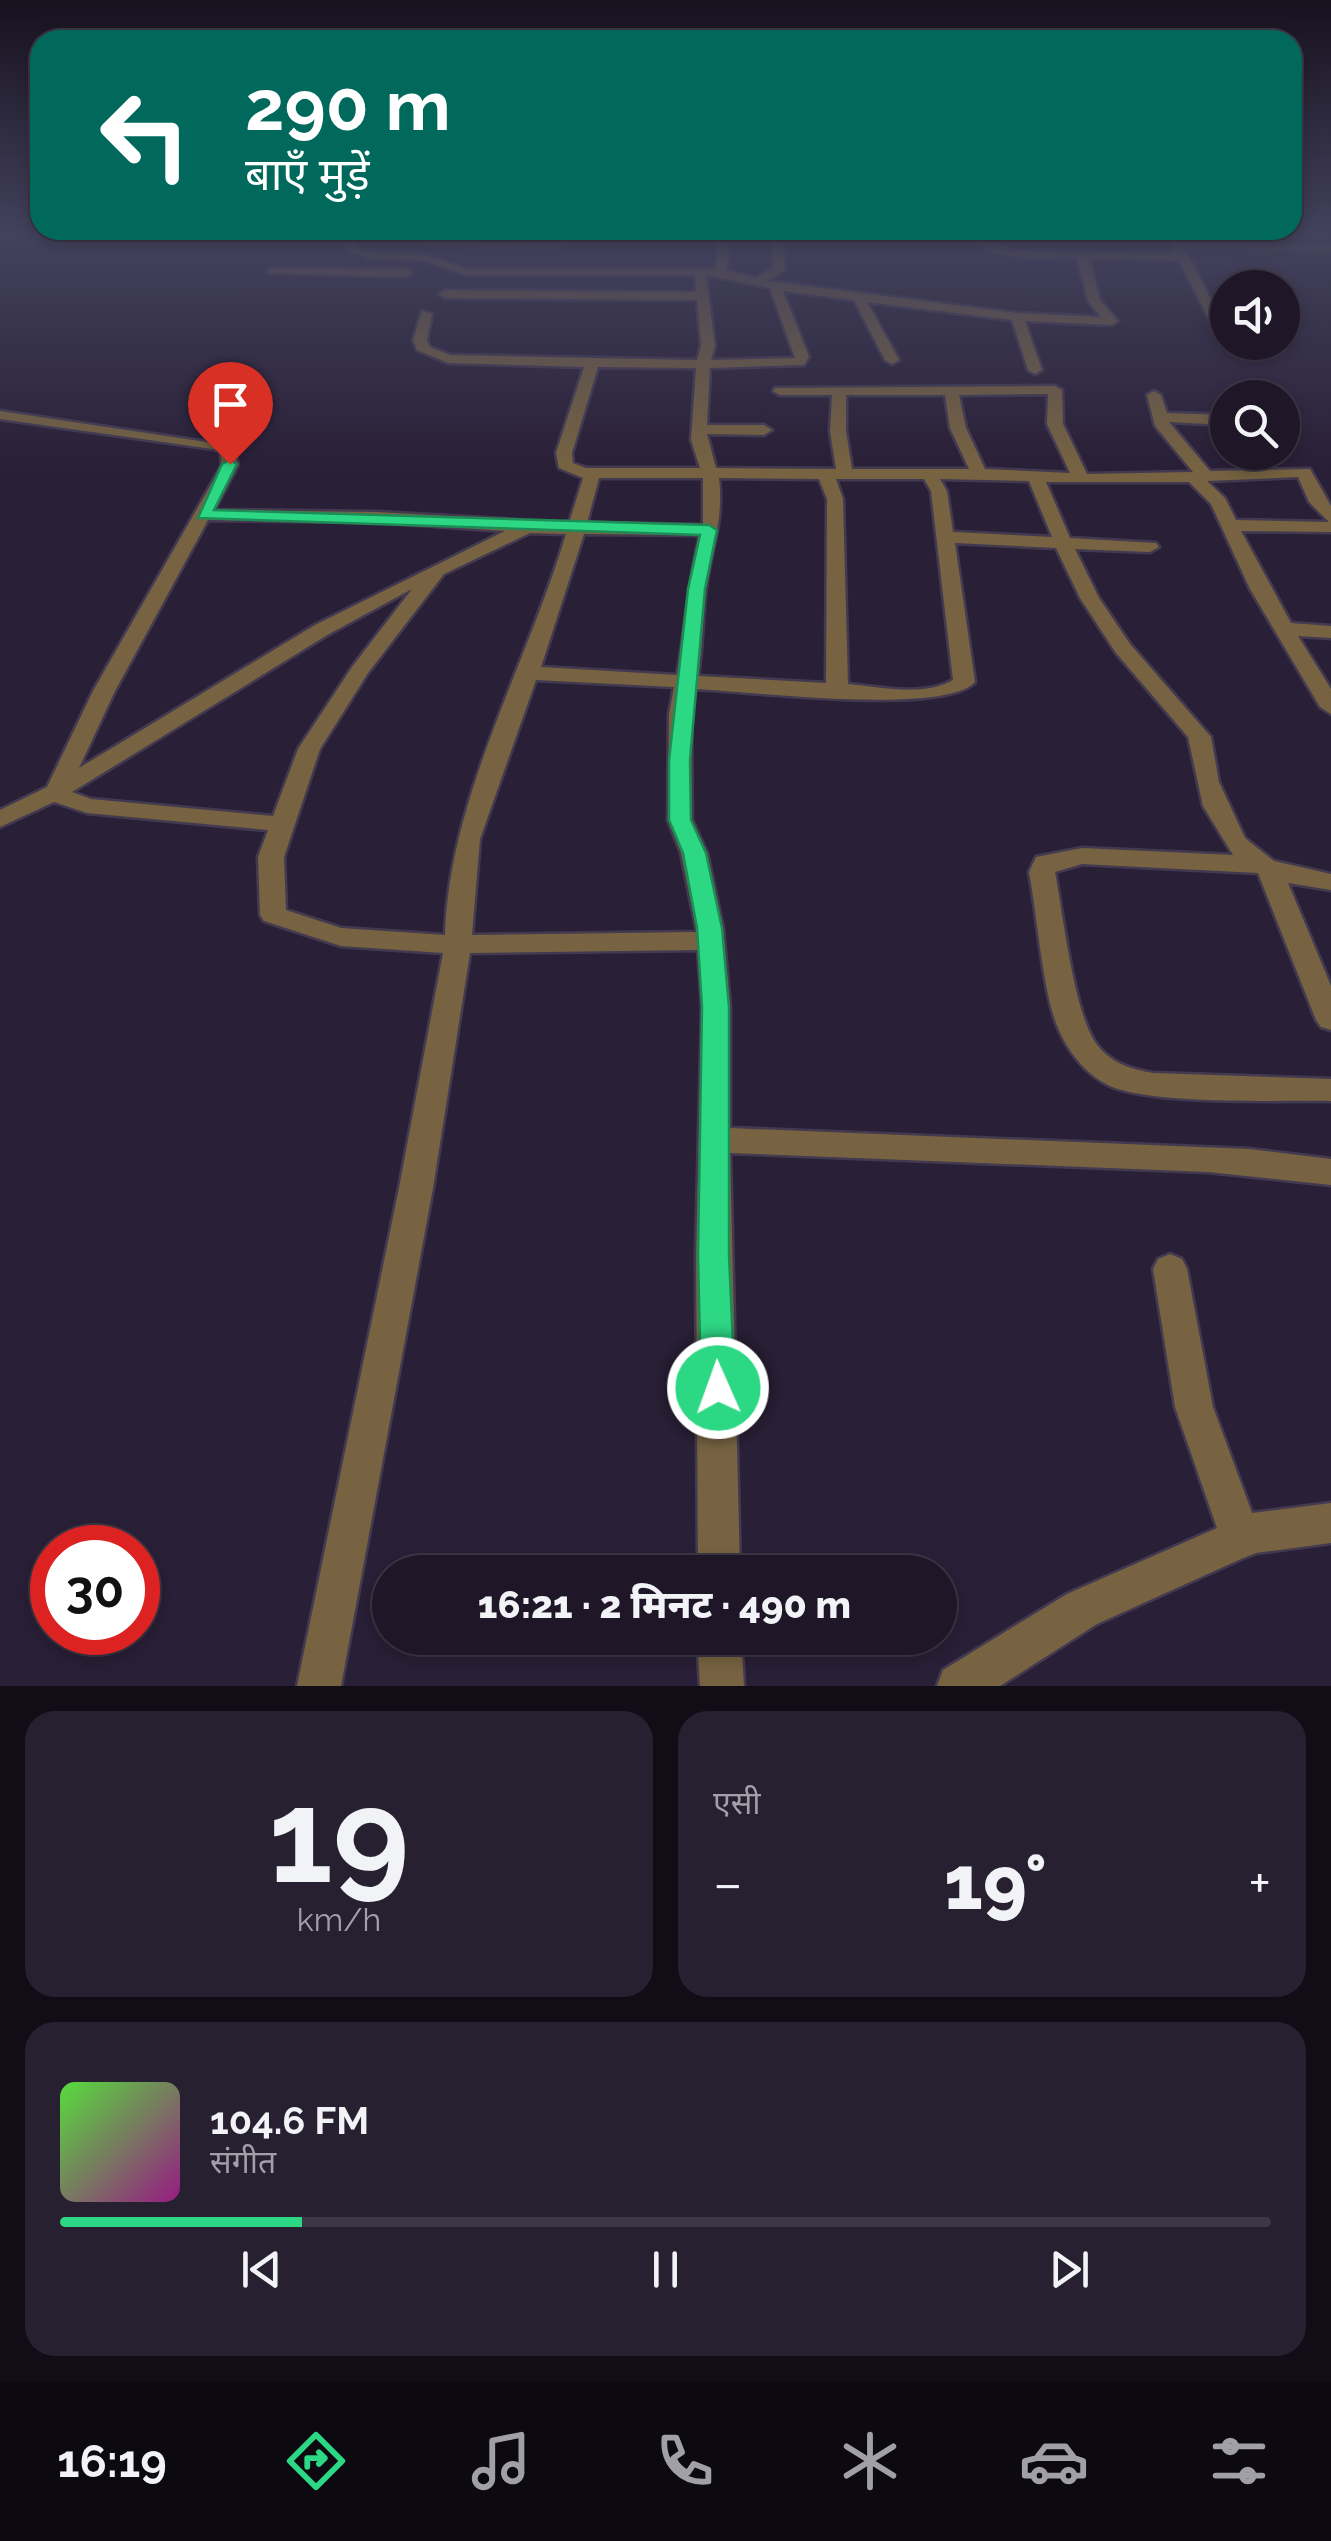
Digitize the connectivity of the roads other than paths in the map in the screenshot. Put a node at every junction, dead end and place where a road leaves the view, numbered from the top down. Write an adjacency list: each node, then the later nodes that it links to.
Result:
1 (705, 313): 10 (street)
2 (785, 313): 10 (street)
3 (867, 313): 8 (street)
4 (984, 313): 7 (street)
5 (1104, 313): 7 (street)
6 (426, 314): 9 (street)
7 (1017, 317): 11 (street)
8 (892, 360)
9 (593, 362): 10 (street); 21 (street)
10 (702, 364): 19 (street)
11 (1035, 370)
12 (839, 390): 13 (street); 14 (street); 24 (street)
13 (950, 390): 23 (street); 28 (street)
14 (780, 391)
15 (1154, 395): 17 (street)
16 (0, 415): 29 (street)
17 (1160, 416): 18 (street); 26 (street)
18 (1210, 419)
19 (699, 429): 20 (street); 25 (street)
20 (764, 430)
21 (592, 474): 25 (street); 32 (street)
22 (929, 474): 23 (street); 24 (street); 36 (street)
23 (979, 474): 27 (street)
24 (836, 475): 25 (street); 44 (street)
25 (711, 476): 35 (street)
26 (1199, 476): 28 (street); 30 (street); 31 (street)
27 (1035, 477): 28 (street); 37 (street)
28 (1080, 478)
29 (204, 514): 34 (street); 46 (street)
30 (1331, 516)
31 (1228, 525): 33 (street); 40 (street)
32 (574, 526): 34 (street); 35 (street); 42 (street)
33 (1331, 527)
34 (527, 528): 39 (street)
35 (709, 530): 43 (street)
36 (945, 537): 37 (street); 44 (street)
37 (1066, 544): 38 (street); 49 (street)
38 (1150, 546)
39 (437, 570): 46 (street); 48 (street)
40 (1284, 629): 41 (street); 45 (street)
41 (1331, 632)
42 (526, 673): 43 (street); 52 (street)
43 (685, 682): 44 (street); 51 (street)
44 (837, 690)
45 (1331, 707)
46 (55, 794): 47 (street); 48 (street)
47 (0, 820)
48 (282, 824): 52 (street)
49 (1263, 868): 50 (street); 53 (street); 54 (street)
50 (1331, 882)
51 (711, 941): 52 (street); 55 (street)
52 (458, 944): 62 (street)
53 (1331, 1020)
54 (1331, 1090)
55 (713, 1140): 56 (street); 60 (street)
56 (1331, 1172)
57 (1170, 1269): 59 (street)
58 (1331, 1523): 59 (street)
59 (1241, 1539): 64 (street)
60 (720, 1555)
61 (721, 1655): 63 (street)
62 (320, 1686)
63 (722, 1686)
64 (959, 1686)

